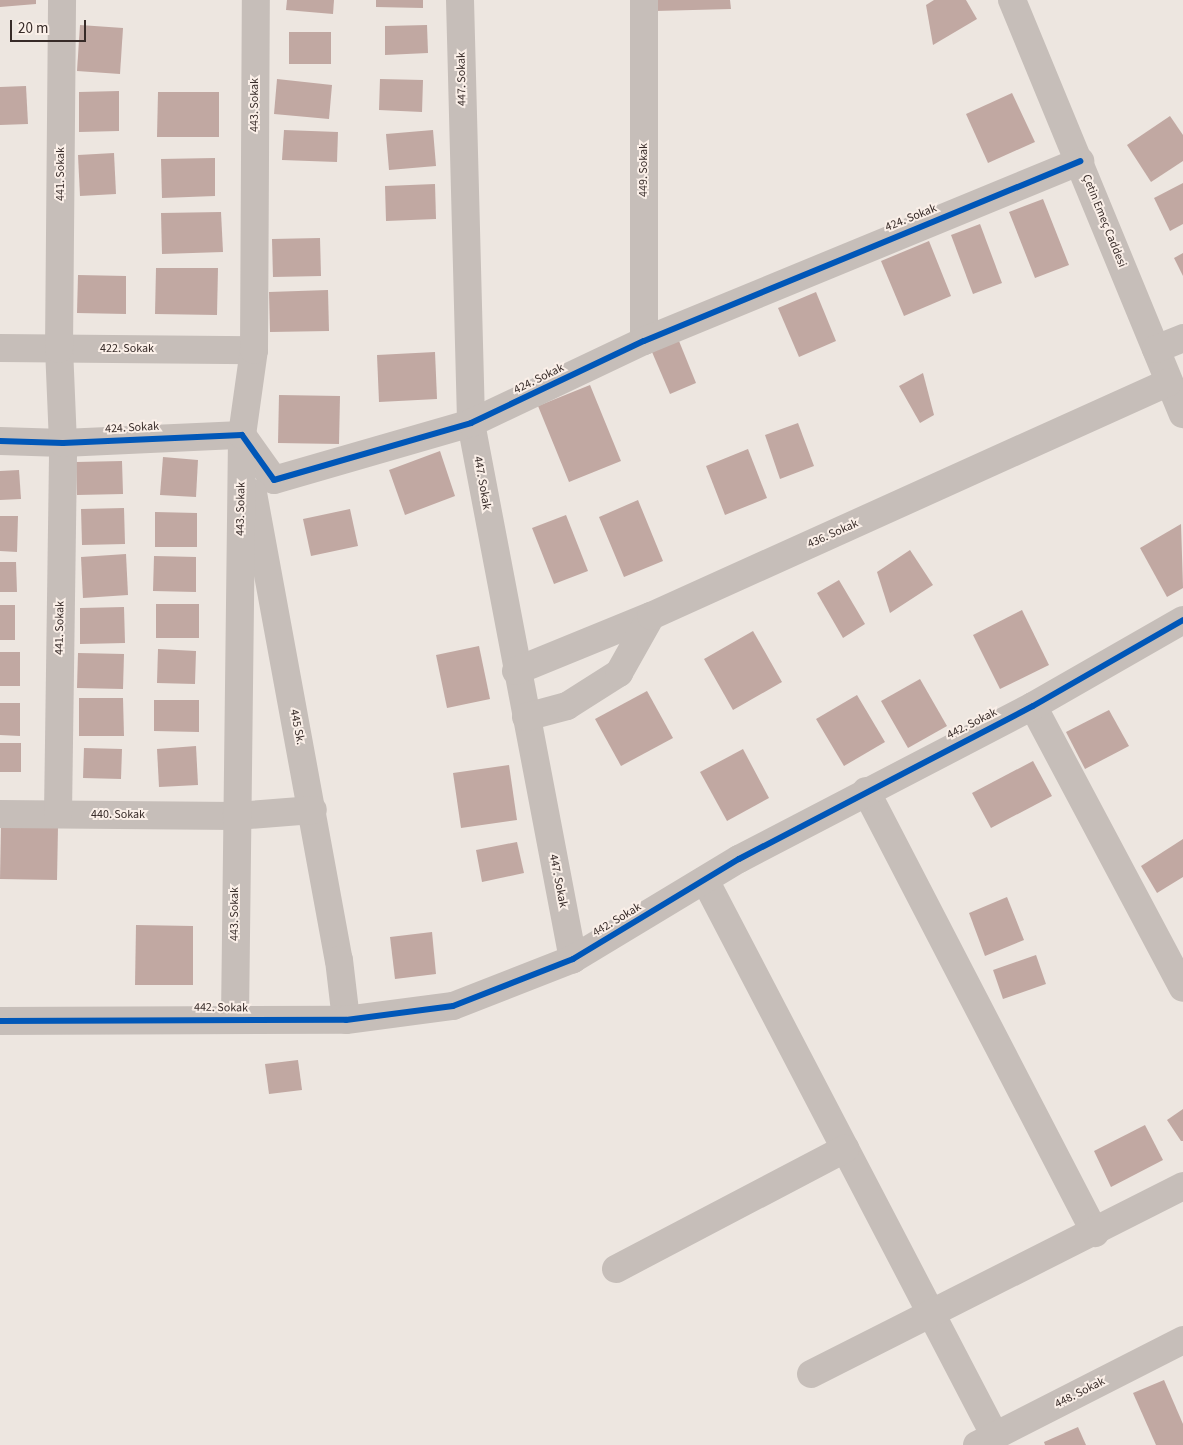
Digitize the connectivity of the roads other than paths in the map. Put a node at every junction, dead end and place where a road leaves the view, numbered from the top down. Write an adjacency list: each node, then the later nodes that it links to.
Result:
1 (62, 0): 10 (street, 441. Sokak)
2 (256, 0): 12 (street, 443. Sokak)
3 (460, 0): 15 (street, 447. Sokak)
4 (644, 0): 8 (street, 449. Sokak)
5 (1012, 0): 6 (street, Çetin Emeç Caddesi)
6 (1080, 161): 8 (street, 424. Sokak); 11 (street, Çetin Emeç Caddesi)
7 (1183, 338): 11 (street)
8 (644, 340): 15 (street, 424. Sokak)
9 (0, 348): 10 (street, 422. Sokak)
10 (59, 348): 12 (street, 422. Sokak); 18 (street, 441. Sokak)
11 (1156, 349): 13 (street, Çetin Emeç Caddesi)
12 (254, 350): 16 (street, 443. Sokak)
13 (1168, 382): 14 (street, Çetin Emeç Caddesi); 19 (street, 436. Sokak)
14 (1183, 414)
15 (471, 424): 16 (street, 424. Sokak); 21 (street, 447. Sokak)
16 (242, 435): 18 (street, 424. Sokak); 25 (street, 445 Sk.); 28 (street, 443. Sokak)
17 (0, 441): 18 (street, 424. Sokak)
18 (63, 443): 27 (street, 441. Sokak)
19 (651, 616): 21 (street, 436. Sokak); 23 (street)
20 (1183, 620): 22 (street, 442. Sokak)
21 (516, 671): 23 (street, 447. Sokak)
22 (1033, 706): 24 (street, 442. Sokak); 31 (street)
23 (526, 717): 30 (street, 447. Sokak)
24 (866, 791): 29 (street, 442. Sokak); 37 (street)
25 (313, 810): 28 (street, 440. Sokak); 33 (street, 445 Sk.)
26 (0, 814): 27 (street, 440. Sokak)
27 (58, 814): 28 (street, 440. Sokak)
28 (236, 816): 32 (street, 443. Sokak)
29 (705, 880): 30 (street, 442. Sokak); 35 (street)
30 (573, 959): 33 (street, 442. Sokak)
31 (1183, 988)
32 (235, 1019): 33 (street, 442. Sokak); 34 (street, 442. Sokak)
33 (346, 1020)
34 (0, 1021)
35 (845, 1149): 38 (street); 39 (street)
36 (1183, 1186): 37 (street)
37 (1095, 1233): 39 (street)
38 (616, 1269)
39 (931, 1314): 41 (street); 42 (street)
40 (1183, 1340): 42 (street, 448. Sokak)
41 (811, 1374)
42 (986, 1440)

